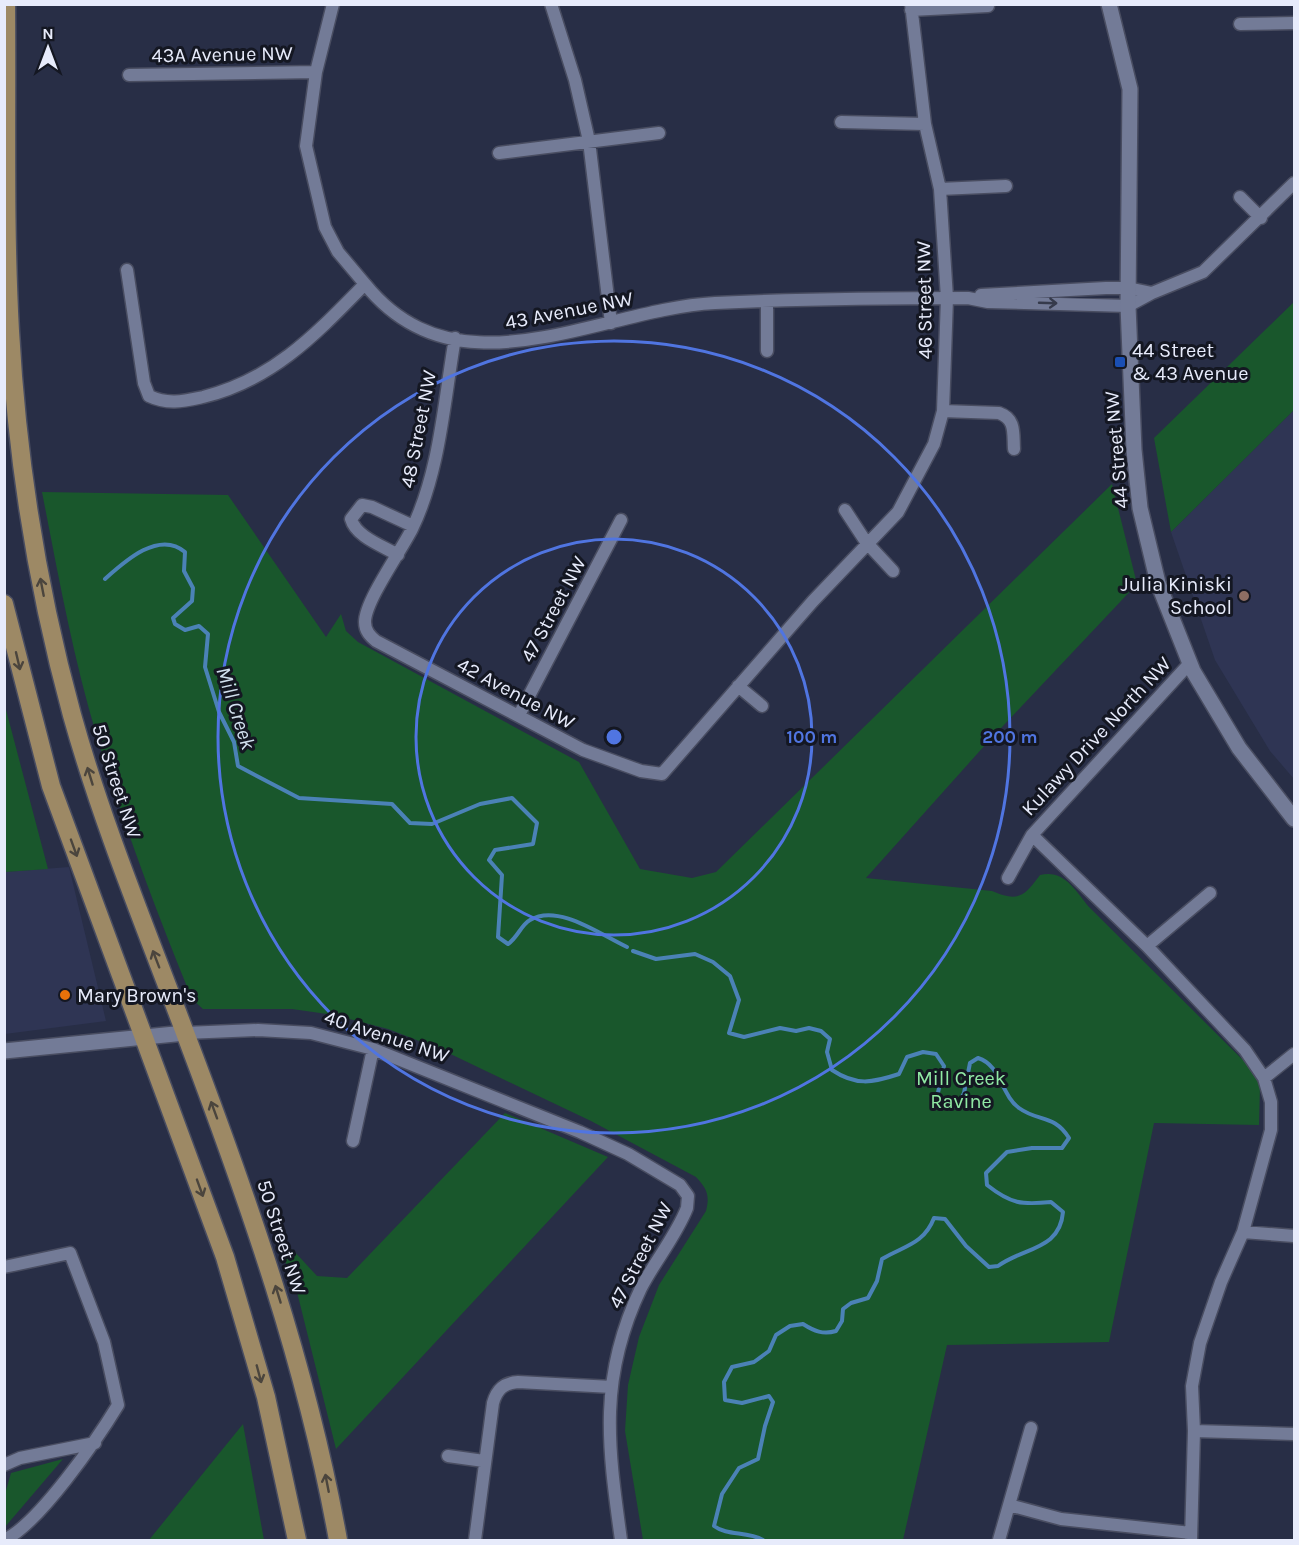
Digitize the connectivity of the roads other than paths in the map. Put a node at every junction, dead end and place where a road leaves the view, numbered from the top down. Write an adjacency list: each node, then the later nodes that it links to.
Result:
1 (6, 4): 52 (main road, 50 Street NW, one-way to 1)
2 (333, 4): 9 (street, 43 Avenue NW)
3 (551, 4): 14 (street)
4 (1109, 4): 23 (street, 44 Street NW)
5 (988, 6): 6 (street, 46 Street NW)
6 (911, 7): 12 (street, 46 Street NW)
7 (1294, 23): 8 (street)
8 (1240, 24)
9 (316, 72): 10 (street, 43A Avenue NW); 22 (street, 43 Avenue NW)
10 (129, 75)
11 (841, 122): 12 (street)
12 (925, 124): 18 (street, 46 Street NW)
13 (659, 133): 14 (street)
14 (589, 141): 15 (street); 29 (street)
15 (499, 153)
16 (1294, 183): 20 (street)
17 (1006, 186): 18 (street)
18 (940, 189): 25 (street, 46 Street NW)
19 (1240, 197): 20 (street)
20 (1261, 218): 24 (street)
21 (127, 270): 22 (street)
22 (365, 284): 30 (street, 43 Avenue NW)
23 (1128, 288): 24 (street, 43 Avenue NW); 26 (street, 43 Avenue NW); 28 (street, 44 Street NW)
24 (1152, 293): 28 (street)
25 (947, 298): 26 (street, 43 Avenue NW); 27 (street, 43 Avenue NW); 32 (street, 46 Street NW)
26 (968, 298): 28 (street, 43 Avenue NW, one-way to 28)
27 (766, 303): 29 (street, 43 Avenue NW); 31 (street)
28 (1128, 306): 42 (street, 44 Street NW)
29 (611, 323): 30 (street, 43 Avenue NW)
30 (455, 338): 36 (street, 48 Street NW)
31 (767, 351)
32 (943, 411): 33 (street); 37 (street, 46 Street NW)
33 (1014, 449)
34 (845, 510): 37 (street)
35 (621, 520): 45 (street, 47 Street NW)
36 (413, 526): 38 (street, 48 Street NW); 38 (street, 48 Street NW)
37 (866, 542): 39 (street); 43 (street, 46 Street NW)
38 (398, 555): 41 (street, 48 Street NW)
39 (893, 571)
40 (4, 604): 53 (main road, one-way to 53)
41 (365, 624): 45 (street, 42 Avenue NW)
42 (1190, 663): 47 (street, 44 Street NW); 48 (street, Kulawy Drive North NW)
43 (738, 686): 44 (street); 46 (street, 46 Street NW)
44 (762, 706)
45 (519, 716): 46 (street, 42 Avenue NW)
46 (662, 774)
47 (1294, 819)
48 (1032, 835): 49 (street, Kulawy Drive North NW); 51 (street, Kulawy Drive North NW)
49 (1008, 878)
50 (1210, 892): 51 (street)
51 (1147, 946): 57 (street, Kulawy Drive North NW)
52 (185, 1033): 53 (street, 40 Avenue NW); 54 (street, 40 Avenue NW); 75 (main road, 50 Street NW, one-way to 52)
53 (142, 1035): 55 (street, 40 Avenue NW); 74 (main road, one-way to 74)
54 (373, 1049): 58 (street); 59 (street, 40 Avenue NW)
55 (4, 1051)
56 (1294, 1054): 57 (street)
57 (1264, 1078): 60 (street, Kulawy Drive North NW)
58 (353, 1141)
59 (688, 1200): 63 (street, 47 Street NW)
60 (1243, 1232): 61 (street); 65 (street, Kulawy Drive North NW)
61 (1294, 1236)
62 (4, 1267): 67 (street)
63 (612, 1387): 69 (street); 77 (street, 47 Street NW)
64 (1031, 1428): 71 (street)
65 (1194, 1431): 66 (street); 72 (street, Kulawy Drive North NW)
66 (1294, 1434)
67 (95, 1443): 70 (street); 73 (street)
68 (448, 1456): 69 (street)
69 (484, 1461): 76 (street)
70 (4, 1465)
71 (1009, 1505): 72 (street); 78 (street)
72 (1191, 1537)
73 (4, 1540)
74 (297, 1540)
75 (338, 1540)
76 (476, 1540)
77 (621, 1540)
78 (999, 1540)

